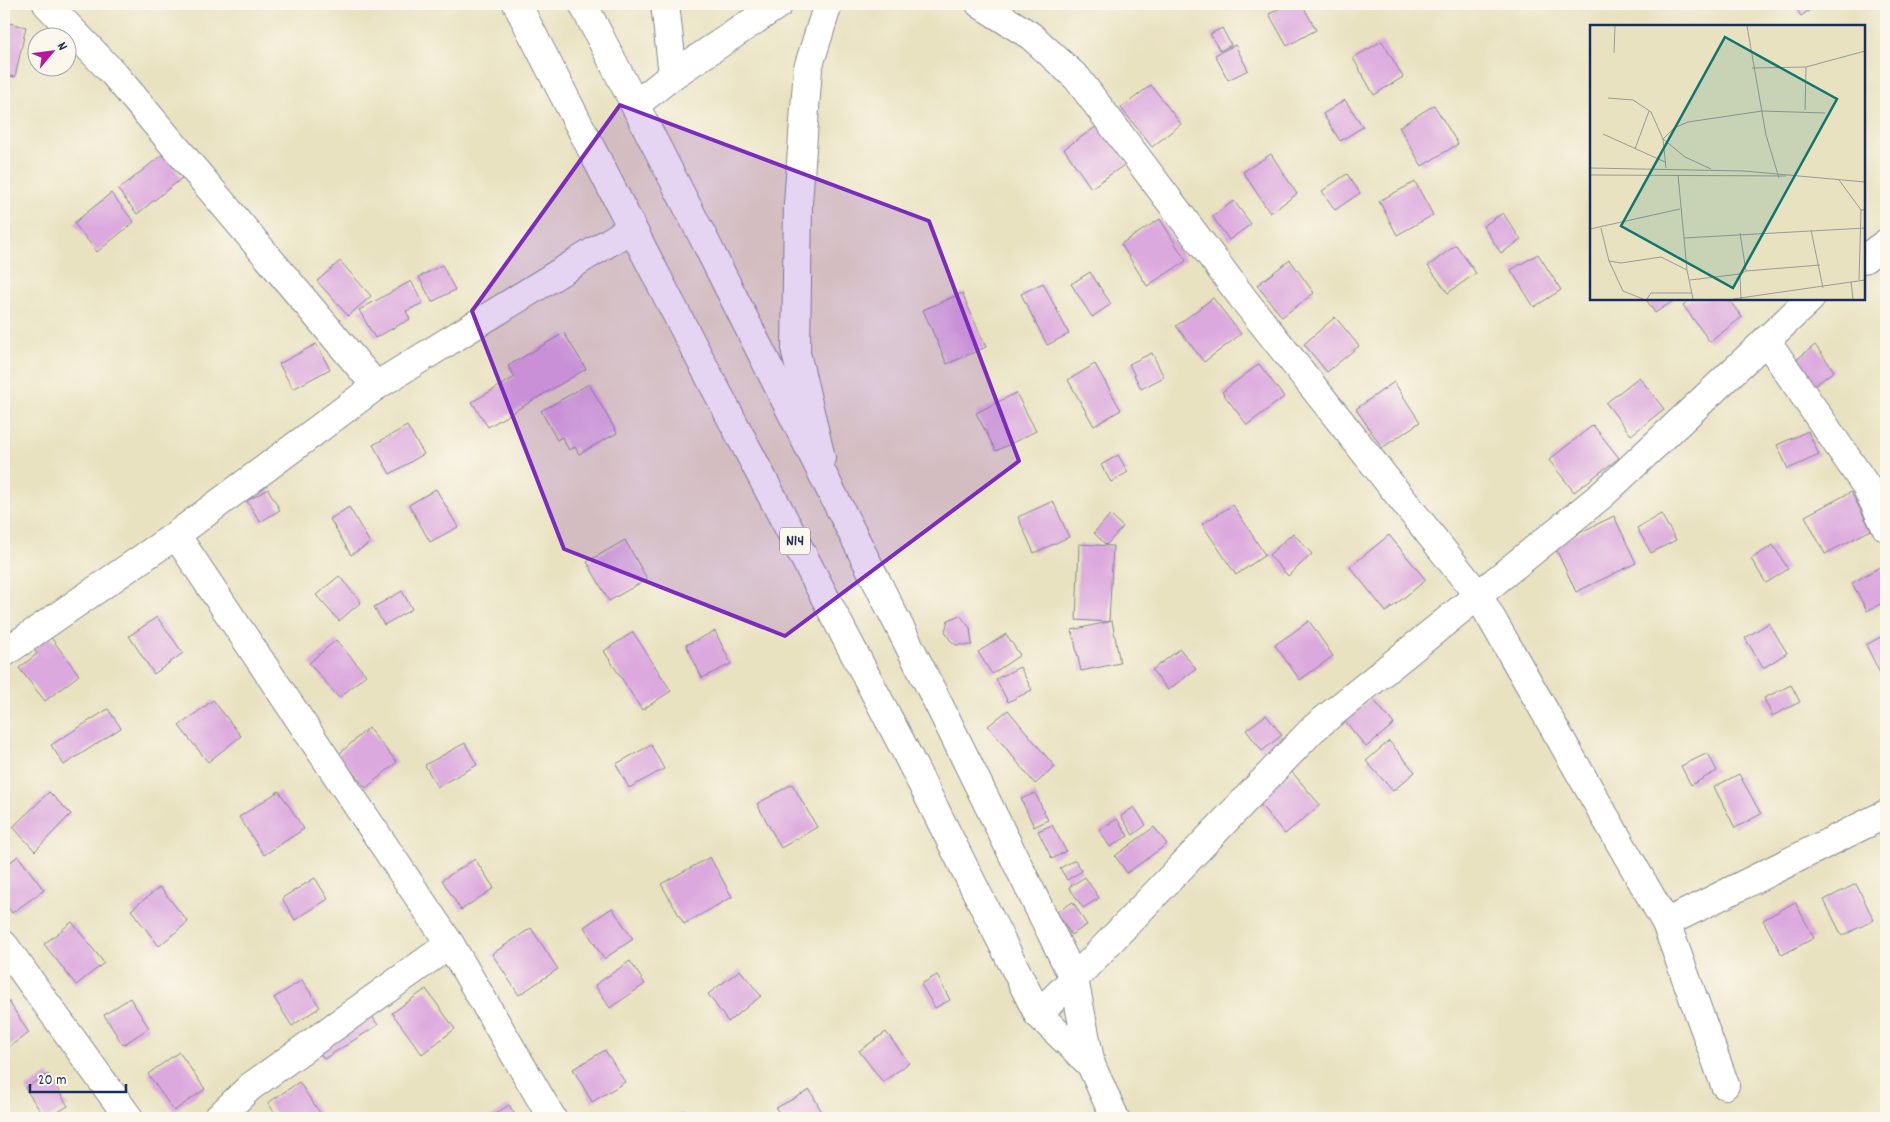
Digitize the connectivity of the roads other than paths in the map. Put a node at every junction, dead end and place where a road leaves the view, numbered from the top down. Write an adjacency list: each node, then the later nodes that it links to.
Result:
1 (47, 4): 15 (street)
2 (517, 4): 10 (street, N14)
3 (583, 4): 9 (street, N14)
4 (666, 4): 8 (street)
5 (779, 4): 8 (street)
6 (828, 4): 16 (street)
7 (980, 4): 19 (street)
8 (673, 75): 9 (street)
9 (635, 105): 16 (street, N14)
10 (632, 228): 15 (street); 26 (street, N14)
11 (1886, 243): 12 (street)
12 (1865, 258)
13 (1809, 300): 14 (street)
14 (1766, 340): 17 (street); 19 (street)
15 (376, 386): 18 (street)
16 (825, 479): 25 (street, N14)
17 (1886, 526)
18 (176, 536): 20 (street); 23 (street)
19 (1478, 595): 22 (street); 25 (street)
20 (4, 653)
21 (1886, 814): 22 (street)
22 (1666, 923): 28 (street)
23 (450, 944): 30 (street); 31 (street)
24 (4, 945): 29 (street)
25 (1074, 979): 26 (street); 27 (street, N14)
26 (1038, 1014): 27 (street, N14)
27 (1091, 1065): 32 (street, N14)
28 (1724, 1085)
29 (129, 1118)
30 (218, 1118)
31 (552, 1118)
32 (1116, 1118)

